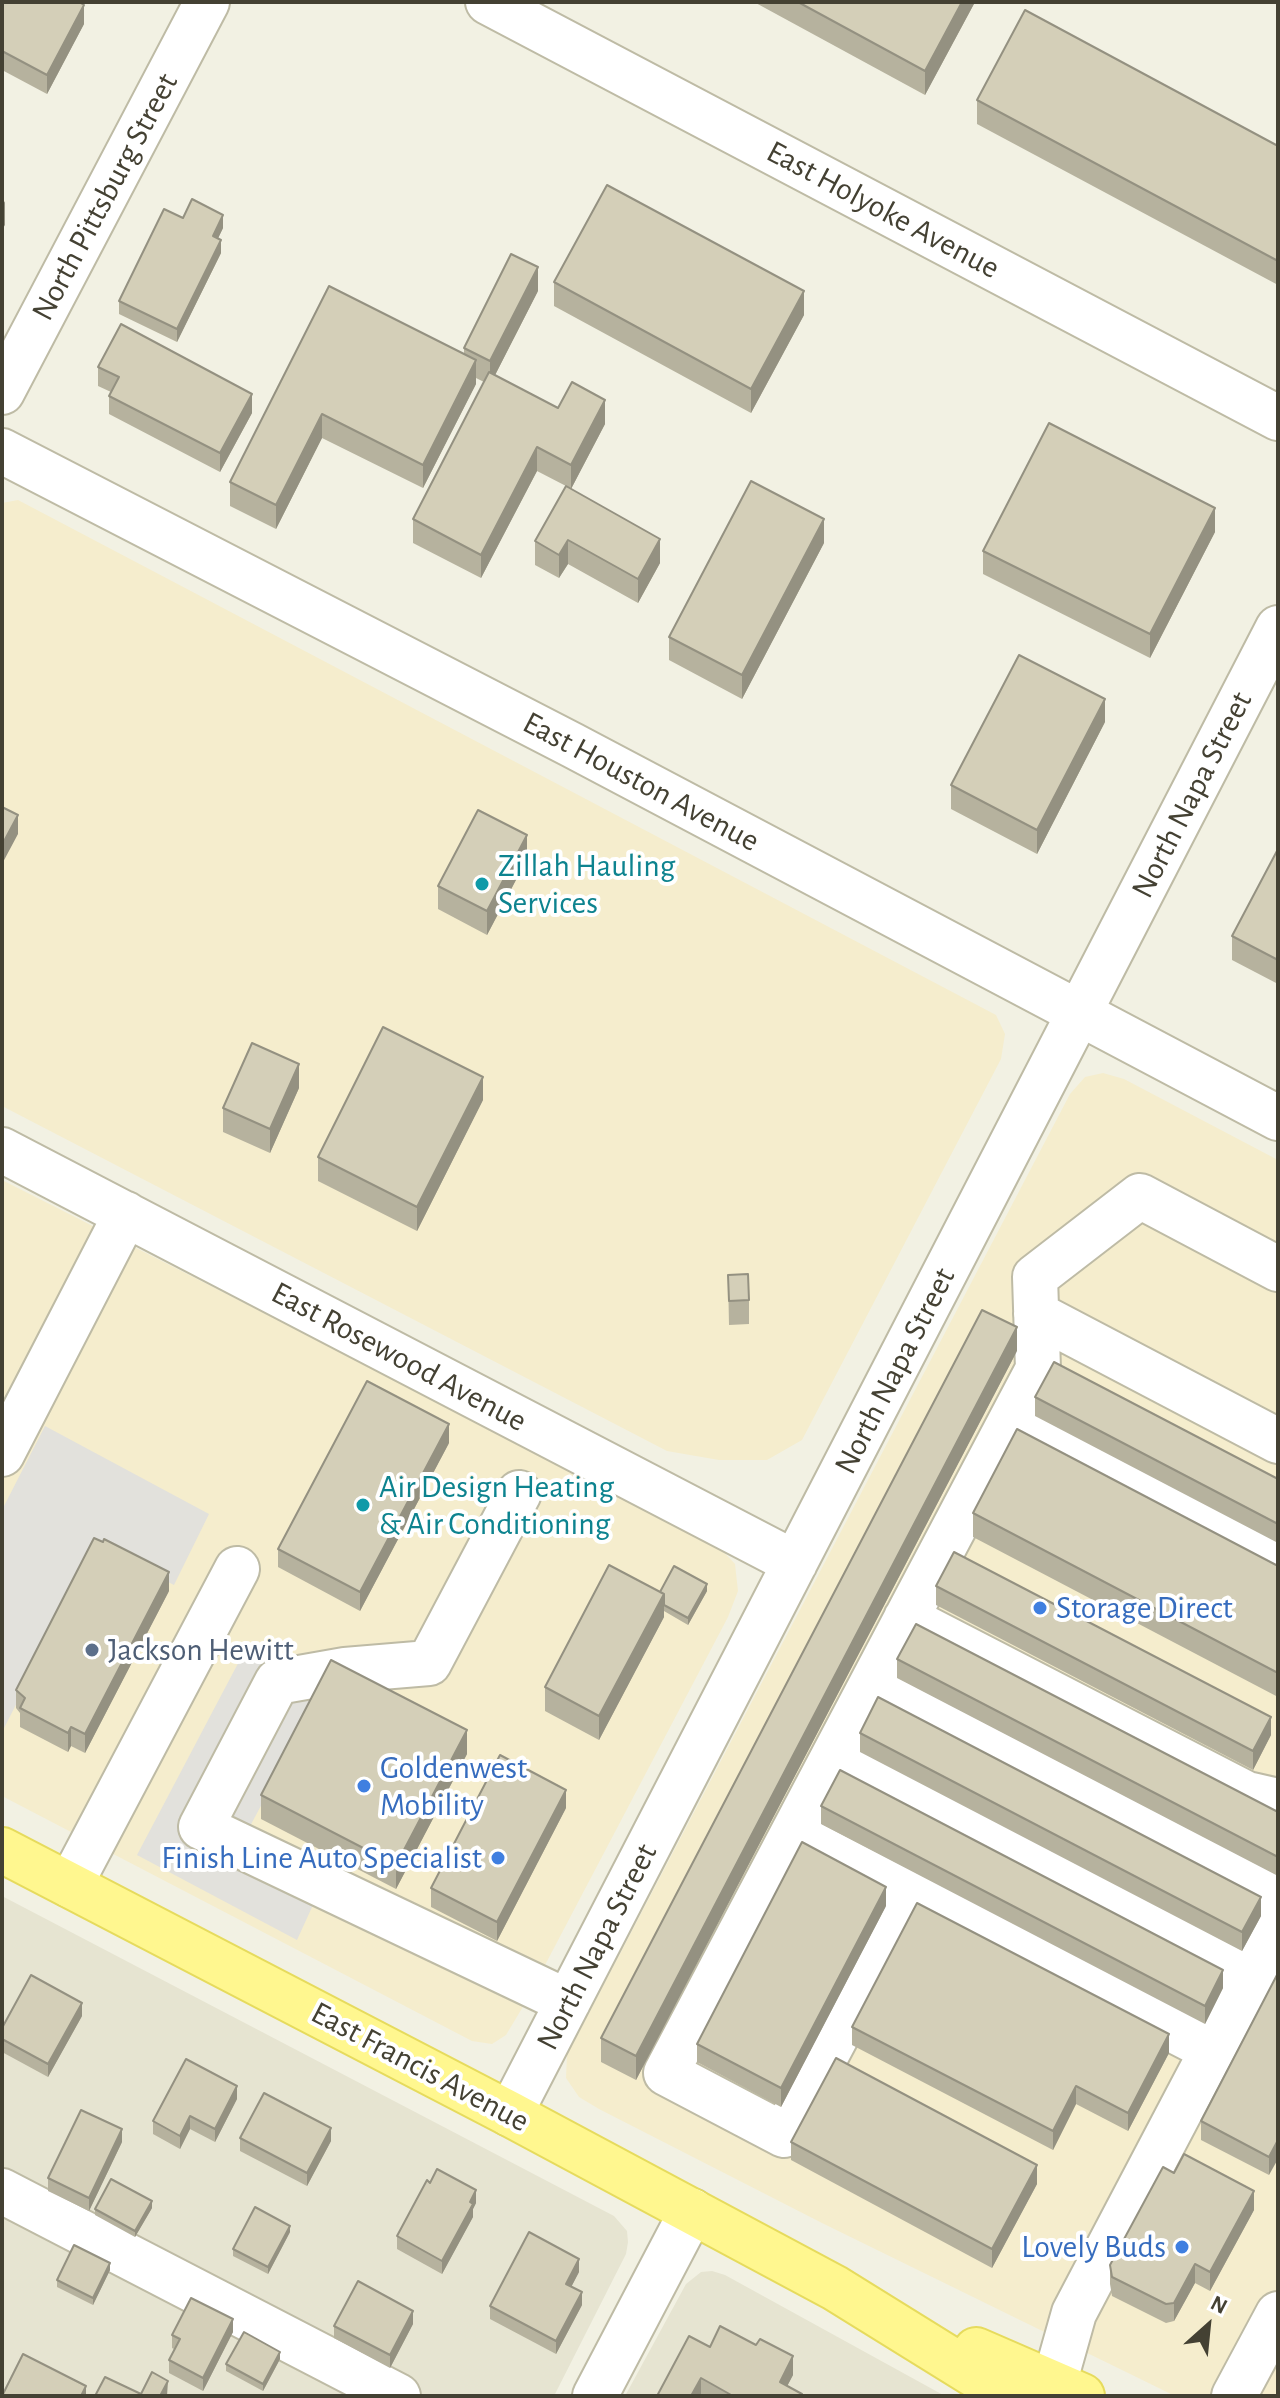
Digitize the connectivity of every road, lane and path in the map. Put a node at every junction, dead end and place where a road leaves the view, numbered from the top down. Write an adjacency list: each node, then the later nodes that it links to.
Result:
1 (207, 2): 3 (street, North Pittsburg Street)
2 (488, 2): 4 (street, East Holyoke Avenue)
3 (2, 392)
4 (1278, 418)
5 (2, 451): 7 (street, East Houston Avenue)
6 (1278, 628): 7 (street, North Napa Street)
7 (1080, 1013): 8 (street, East Houston Avenue); 17 (street, North Napa Street)
8 (1278, 1118)
9 (2, 1150): 10 (street, East Rosewood Avenue)
10 (126, 1214): 15 (street); 17 (street, East Rosewood Avenue)
11 (1278, 1269): 12 (street)
12 (1036, 1314): 13 (street); 14 (street)
13 (1009, 1424): 18 (street); 20 (street)
14 (1278, 1441)
15 (2, 1454)
16 (519, 1493): 31 (street)
17 (795, 1563): 31 (street, North Napa Street)
18 (1278, 1563)
19 (237, 1569): 26 (street)
20 (906, 1618): 21 (street); 23 (street)
21 (870, 1688): 22 (street); 28 (street)
22 (832, 1759): 24 (street); 30 (street)
23 (1273, 1790)
24 (793, 1834): 27 (street); 27 (street)
25 (2, 1850): 26 (main road, East Francis Avenue)
26 (70, 1885): 33 (main road, East Francis Avenue)
27 (911, 1895): 32 (street)
28 (1278, 1900)
29 (1278, 1925): 30 (street)
30 (1249, 1979): 32 (street)
31 (568, 2002): 33 (street, North Napa Street)
32 (1212, 2050): 38 (street)
33 (510, 2114): 35 (main road, East Francis Avenue)
34 (2, 2191): 40 (street)
35 (692, 2211): 36 (main road, East Francis Avenue); 41 (street)
36 (835, 2288): 38 (main road, East Francis Avenue); 42 (main road, East Francis Avenue)
37 (1278, 2314): 39 (street)
38 (1068, 2390)
39 (1248, 2392)
40 (398, 2396)
41 (595, 2396)
42 (1009, 2396)

